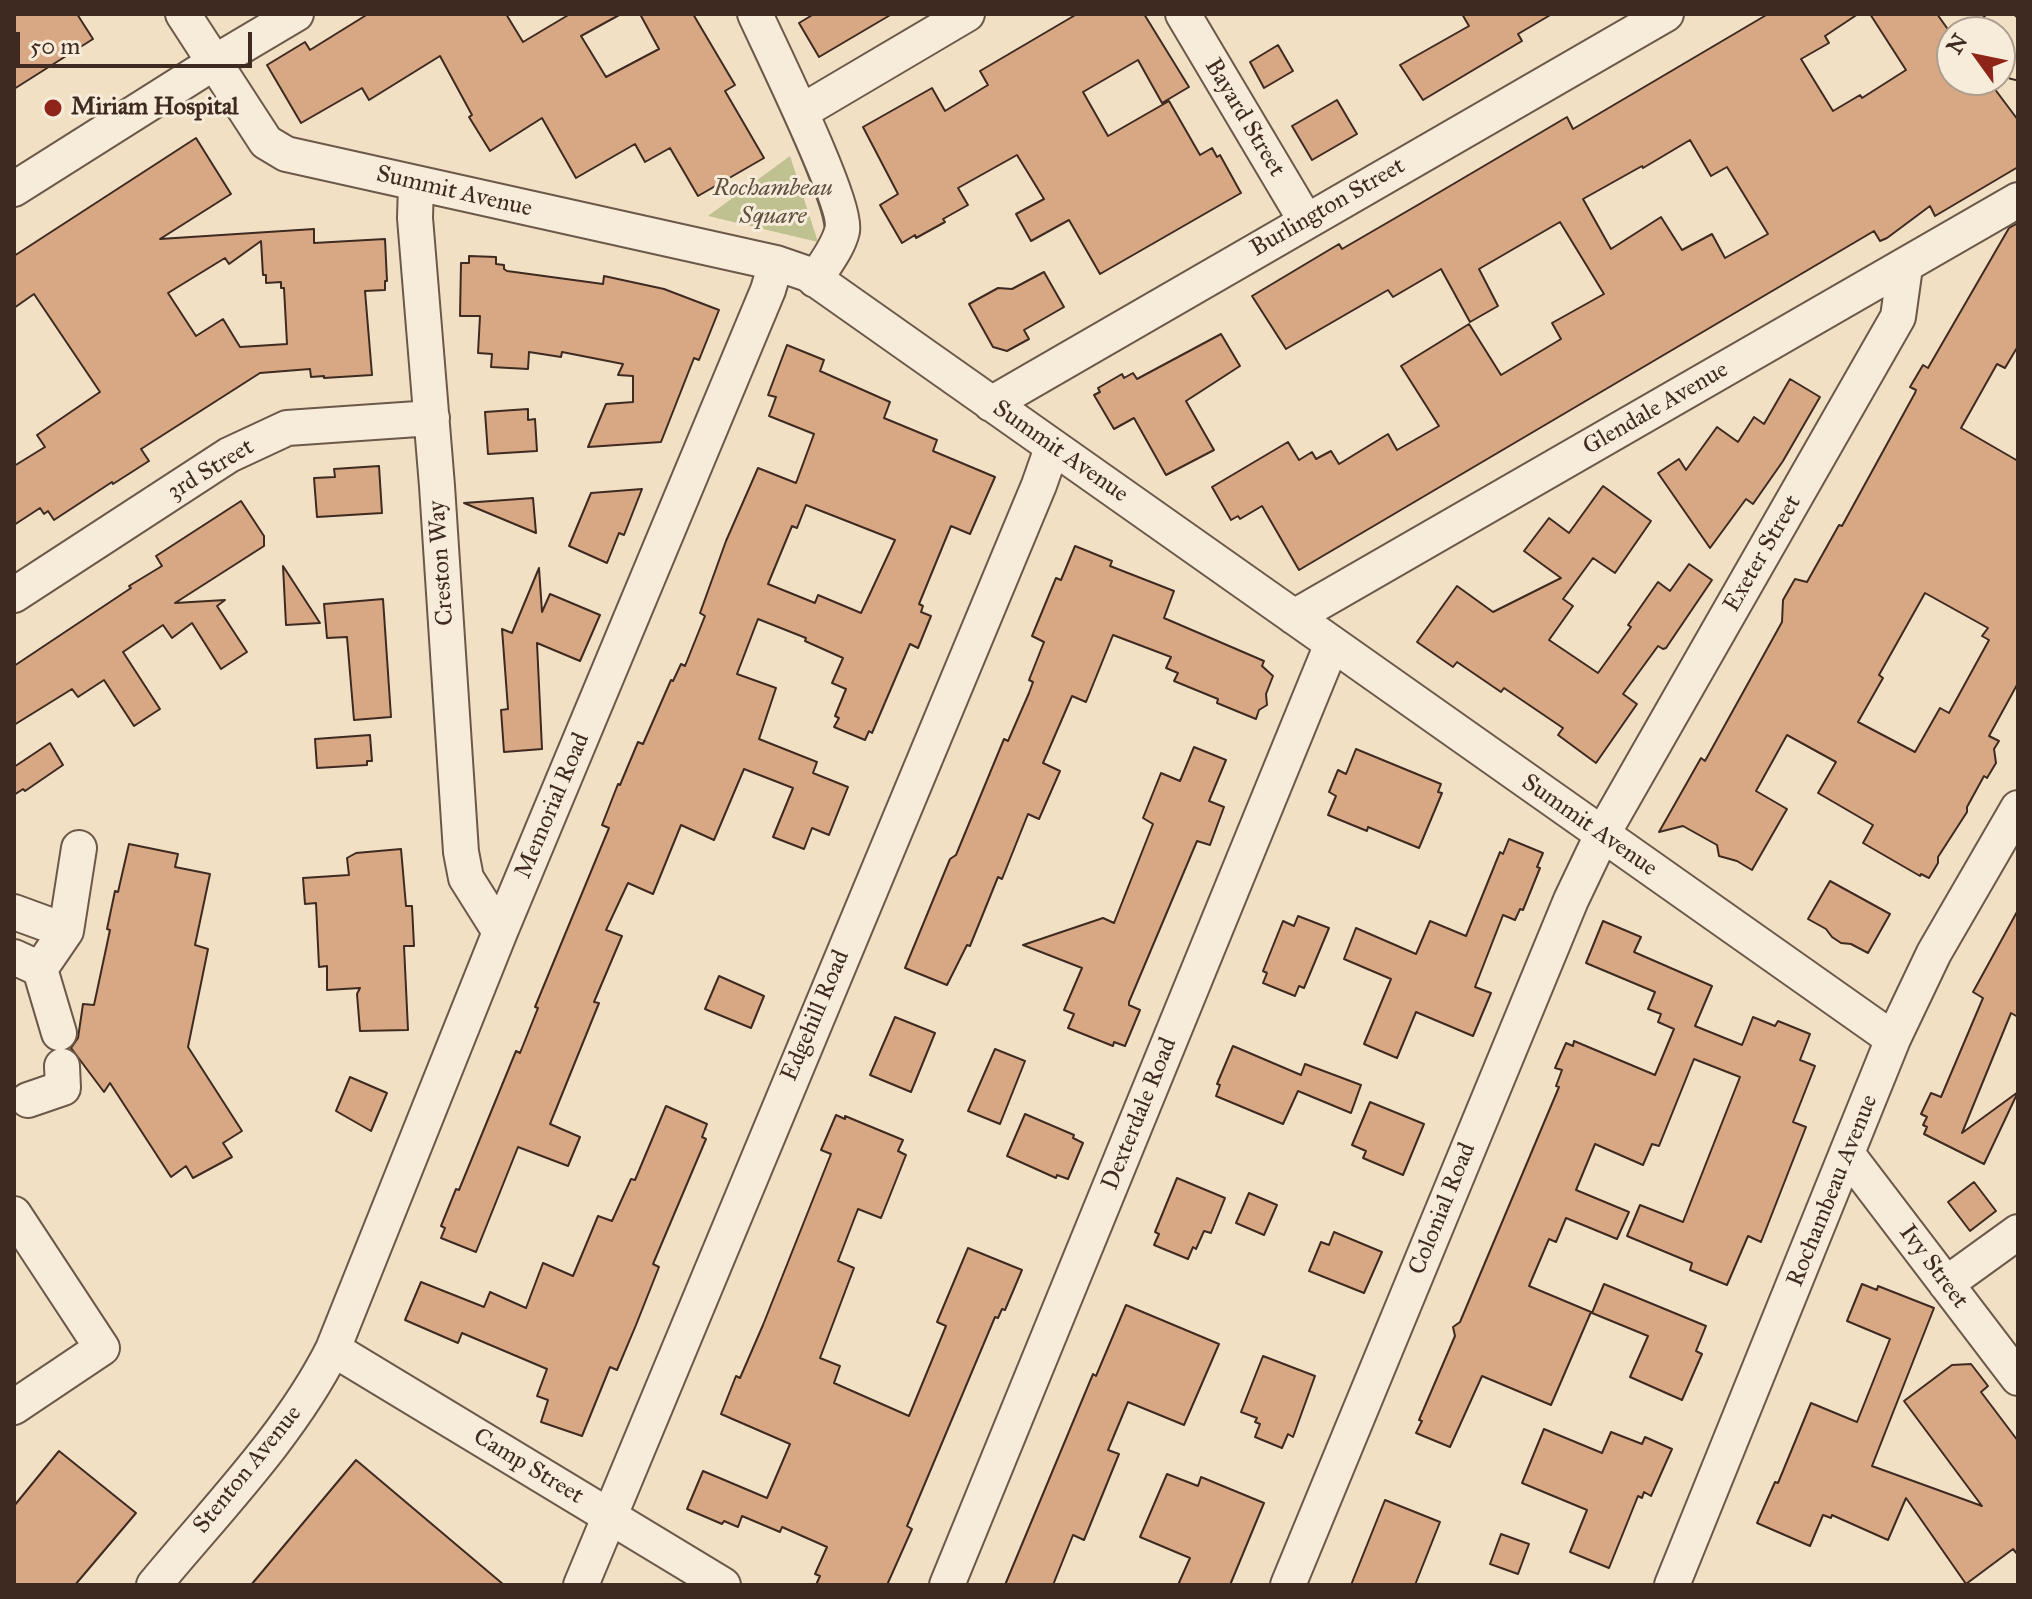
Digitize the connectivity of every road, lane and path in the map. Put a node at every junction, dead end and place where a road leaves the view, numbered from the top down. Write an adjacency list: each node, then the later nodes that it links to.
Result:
1 (183, 14): 7 (street, Summit Avenue)
2 (296, 14): 7 (street)
3 (755, 14): 8 (street)
4 (967, 14): 8 (street)
5 (1183, 14): 12 (street, Bayard Street)
6 (1666, 14): 12 (street, Burlington Street)
7 (215, 62): 9 (street, Summit Avenue); 10 (street)
8 (801, 112): 15 (street)
9 (416, 184): 13 (street, Summit Avenue); 17 (street, Creston Way)
10 (14, 189)
11 (2018, 200): 14 (street, Glendale Avenue)
12 (1306, 221): 16 (street, Burlington Street)
13 (776, 263): 15 (street, Summit Avenue); 27 (street, Memorial Road)
14 (1905, 267): 20 (street, Glendale Avenue); 23 (street, Exeter Street)
15 (815, 280): 16 (street, Summit Avenue)
16 (991, 404): 18 (street, Summit Avenue)
17 (432, 418): 19 (street, 3rd Street); 27 (street, Creston Way)
18 (1052, 448): 20 (street, Summit Avenue); 38 (street, Edgehill Road)
19 (14, 595)
20 (1294, 617): 21 (street, Summit Avenue)
21 (1332, 644): 23 (street, Summit Avenue); 42 (street, Dexterdale Road)
22 (2018, 808): 29 (street, Rochambeau Avenue)
23 (1602, 835): 29 (street, Summit Avenue); 43 (street, Colonial Road)
24 (79, 848): 26 (street)
25 (14, 912): 26 (street)
26 (66, 931): 28 (street)
27 (500, 932): 35 (street, Memorial Road)
28 (27, 963): 30 (street)
29 (1893, 1039): 31 (street, Rochambeau Avenue)
30 (28, 1100)
31 (1848, 1155): 34 (street, Ivy Street); 44 (street, Rochambeau Avenue)
32 (14, 1214): 37 (street)
33 (2018, 1232): 34 (street)
34 (1946, 1284): 36 (street, Ivy Street)
35 (333, 1349): 38 (street, Camp Street); 39 (street, Stenton Avenue)
36 (2018, 1378)
37 (14, 1407)
38 (611, 1517): 40 (street, Edgehill Road); 41 (street, Camp Street)
39 (154, 1585)
40 (581, 1585)
41 (723, 1585)
42 (947, 1585)
43 (1288, 1585)
44 (1672, 1585)

